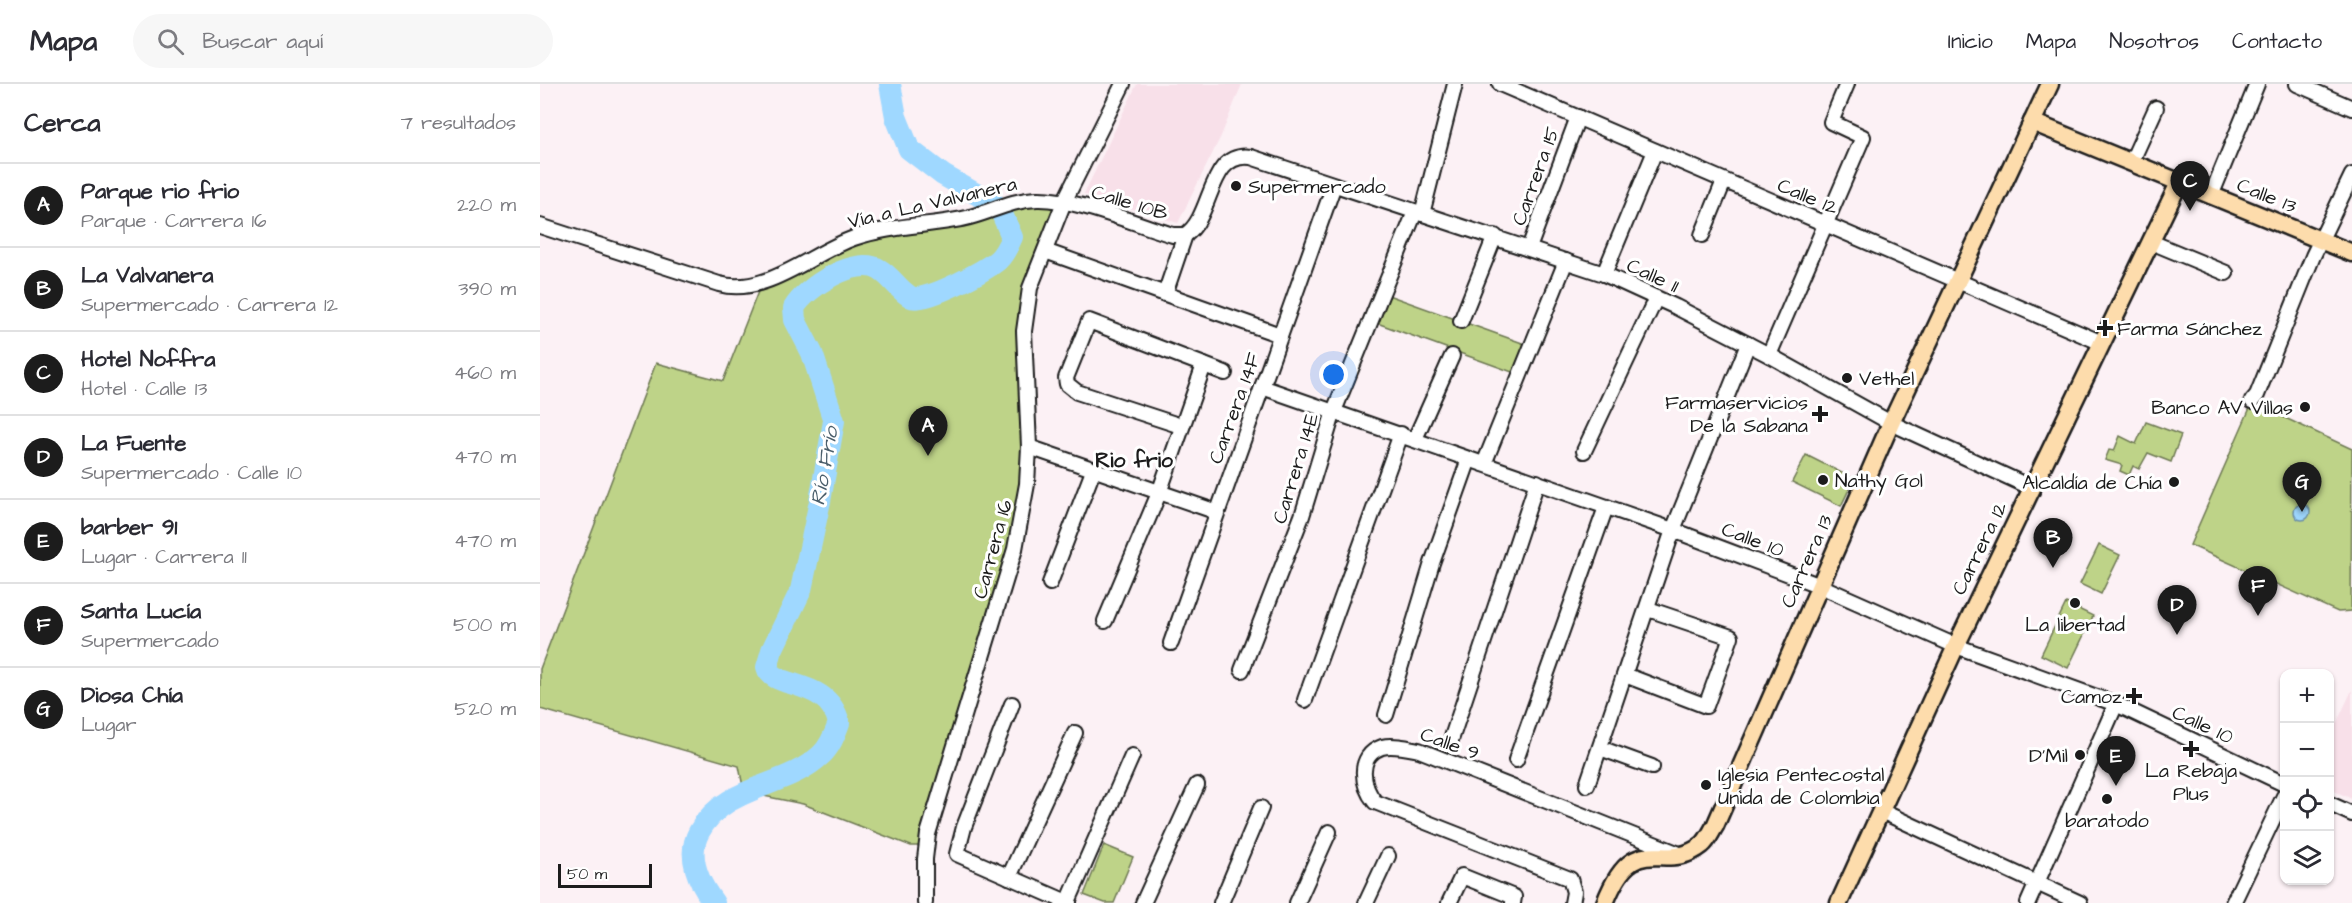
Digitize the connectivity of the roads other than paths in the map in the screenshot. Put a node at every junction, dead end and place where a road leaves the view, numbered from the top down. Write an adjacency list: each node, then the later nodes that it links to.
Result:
1 (1123, 84): 19 (street)
2 (1455, 84): 20 (street, Carrera 14E)
3 (1500, 84): 10 (street, Calle 12)
4 (1848, 84): 21 (street)
5 (2050, 84): 11 (main road, Carrera 13)
6 (2257, 84): 18 (street)
7 (2297, 84): 9 (street)
8 (2156, 108): 13 (street)
9 (2352, 108)
10 (1578, 117): 12 (street, Calle 12); 28 (street, Carrera 15)
11 (2032, 122): 13 (main road, Calle 13); 34 (main road, Carrera 13)
12 (1655, 151): 15 (street, Calle 12); 33 (street)
13 (2131, 163): 16 (main road, Calle 13)
14 (2352, 175): 26 (street)
15 (1724, 181): 21 (street, Calle 12); 25 (street)
16 (2179, 183): 18 (main road, Calle 13); 27 (main road, Carrera 12)
17 (1334, 185): 20 (street, Calle 11); 23 (street, Calle 11); 38 (street, Carrera 14F)
18 (2211, 196): 26 (main road, Calle 13)
19 (1064, 202): 22 (street, Vía a La Valvanera); 23 (street, Calle 10B); 29 (street, Carrera 16)
20 (1418, 213): 24 (street, Calle 11); 47 (street, Carrera 14E)
21 (1824, 224): 34 (street, Calle 12); 41 (street)
22 (540, 226)
23 (1185, 235): 35 (street)
24 (1495, 236): 28 (street, Calle 11); 37 (street)
25 (1702, 236)
26 (2320, 240): 30 (main road, Calle 13); 46 (street)
27 (2151, 242): 32 (street); 39 (main road, Carrera 12)
28 (1529, 248): 31 (street, Calle 11)
29 (1045, 251): 35 (street); 52 (street, Carrera 16)
30 (2352, 253)
31 (1566, 261): 33 (street, Calle 11); 55 (street)
32 (2226, 273)
33 (1604, 274): 36 (street, Calle 11)
34 (1956, 280): 39 (street, Calle 12); 48 (main road, Carrera 13)
35 (1165, 294): 38 (street)
36 (1656, 298): 40 (street, Calle 11); 53 (street)
37 (1461, 321)
38 (1280, 335): 45 (street, Carrera 14F)
39 (2102, 343): 58 (main road, Carrera 12)
40 (1748, 344): 41 (street, Calle 11); 62 (street)
41 (1769, 355): 48 (street, Calle 11)
42 (1452, 356): 51 (street)
43 (1204, 365): 44 (street); 49 (street); 49 (street)
44 (1225, 373)
45 (1262, 387): 47 (street, Calle 10); 61 (street, Carrera 14F)
46 (2252, 401)
47 (1334, 411): 50 (street, Calle 10); 69 (street, Carrera 14E)
48 (1890, 423): 58 (street, Calle 11); 64 (main road, Carrera 13)
49 (1181, 426): 59 (street)
50 (1401, 434): 51 (street, Calle 10); 71 (street)
51 (1415, 439): 54 (street, Calle 10)
52 (1029, 447): 56 (street); 95 (street, Carrera 16)
53 (1584, 451)
54 (1469, 459): 55 (street, Calle 10); 74 (street)
55 (1484, 464): 57 (street, Calle 10)
56 (1093, 471): 59 (street); 63 (street)
57 (1537, 482): 60 (street, Calle 10); 76 (street)
58 (2032, 488): 68 (main road, Carrera 12)
59 (1159, 493): 61 (street); 66 (street)
60 (1606, 507): 62 (street, Calle 10); 79 (street)
61 (1217, 512): 67 (street, Carrera 14F)
62 (1673, 530): 64 (street, Calle 10); 65 (street)
63 (1050, 583)
64 (1818, 585): 68 (street, Calle 10); 90 (main road, Carrera 13)
65 (1648, 609): 70 (street); 70 (street)
66 (1105, 621)
67 (1171, 643)
68 (1956, 646): 73 (street, Calle 10); 87 (main road, Carrera 12)
69 (1242, 670)
70 (1625, 675): 77 (street)
71 (1305, 700)
72 (1012, 704): 92 (street)
73 (2116, 704): 81 (street, Calle 10); 93 (street)
74 (1386, 715)
75 (1075, 733): 92 (street)
76 (1451, 740)
77 (1600, 748): 80 (street); 83 (street)
78 (1132, 756): 96 (street)
79 (1515, 760)
80 (1652, 767)
81 (2280, 782)
82 (1197, 785): 97 (street)
83 (1587, 785)
84 (2280, 804): 107 (street)
85 (2334, 806): 88 (street)
86 (1261, 808): 98 (street)
87 (1881, 811): 93 (street); 104 (main road, Carrera 12)
88 (2352, 814)
89 (1329, 832): 99 (street)
90 (1683, 855): 102 (street, Calle 9); 103 (main road)
91 (1388, 856): 100 (street)
92 (1008, 877): 96 (street)
93 (2036, 884): 105 (street); 106 (street)
94 (1514, 900): 101 (street)
95 (926, 903)
96 (1069, 903)
97 (1143, 903)
98 (1221, 903)
99 (1297, 903)
100 (1366, 903)
101 (1449, 903)
102 (1572, 903)
103 (1605, 903)
104 (1839, 903)
105 (2028, 903)
106 (2080, 903)
107 (2233, 903)

